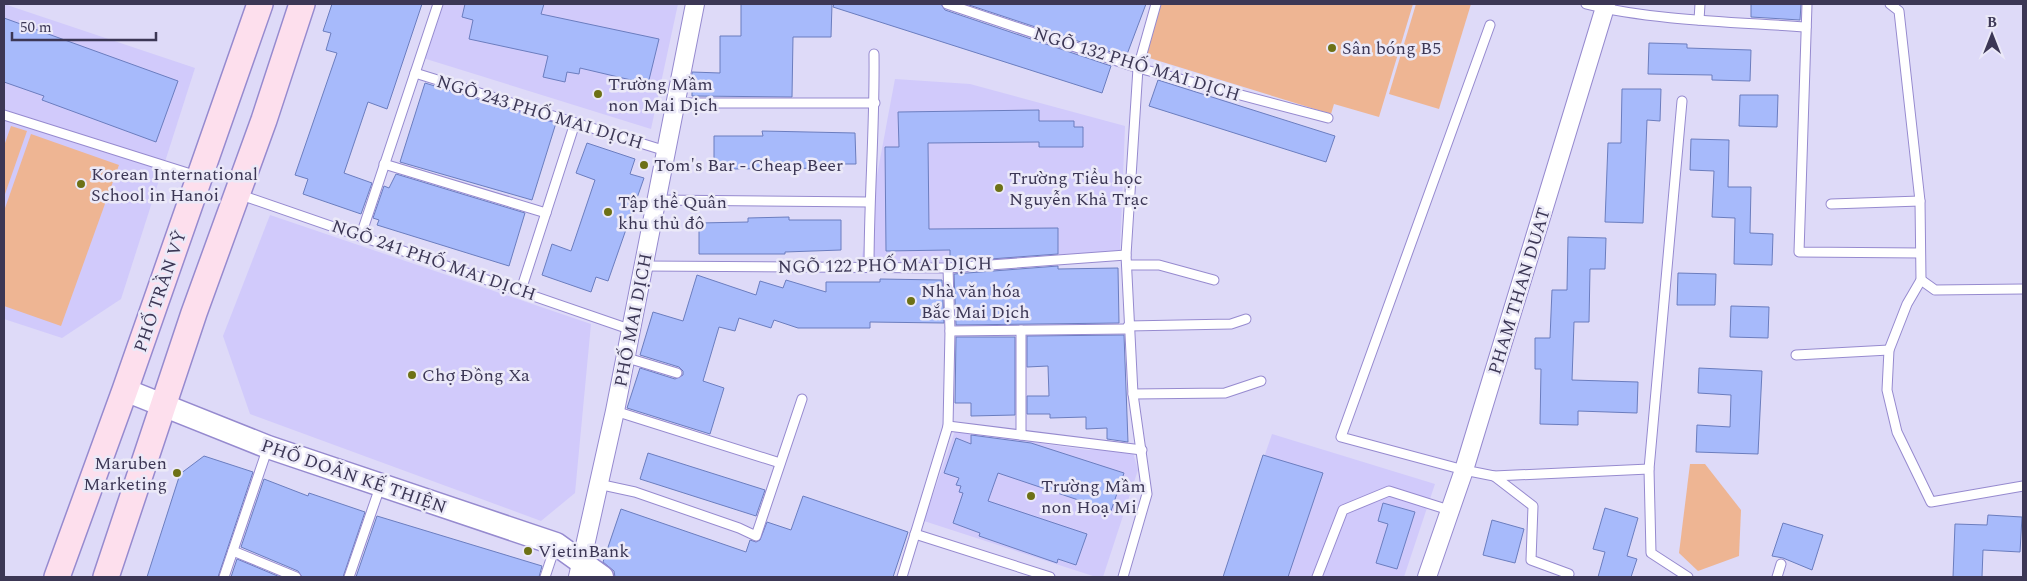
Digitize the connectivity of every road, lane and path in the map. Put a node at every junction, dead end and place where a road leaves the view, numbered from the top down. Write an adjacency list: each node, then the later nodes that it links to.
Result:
1 (260, 4): 26 (main road, PHỐ TRẦN VỸ)
2 (302, 4): 27 (main road)
3 (438, 4): 17 (lane)
4 (695, 4): 19 (street, PHỐ MAI DỊCH)
5 (947, 4): 16 (lane, NGÕ 132 PHỐ MAI DỊCH)
6 (1156, 4): 16 (lane)
7 (1586, 4): 11 (lane)
8 (1700, 4): 12 (lane)
9 (1807, 4): 14 (lane)
10 (1890, 4): 29 (lane)
11 (1606, 6): 12 (lane); 64 (street, PHAM THAN DUAT)
12 (1699, 20): 14 (lane)
13 (1490, 24): 64 (lane)
14 (1806, 27): 34 (lane)
15 (874, 54): 20 (lane)
16 (1138, 68): 22 (lane, NGÕ 132 PHỐ MAI DỊCH); 35 (lane)
17 (415, 73): 23 (lane, NGÕ 243 PHỐ MAI DỊCH); 25 (lane)
18 (1682, 101): 65 (lane)
19 (676, 103): 20 (lane); 24 (street, PHỐ MAI DỊCH)
20 (875, 104): 30 (lane)
21 (4, 115): 26 (lane)
22 (1328, 118)
23 (575, 123): 24 (lane, NGÕ 243 PHỐ MAI DỊCH); 32 (lane)
24 (666, 151): 28 (street, PHỐ MAI DỊCH)
25 (384, 164): 32 (lane); 33 (lane)
26 (200, 177): 54 (main road, PHỐ TRẦN VỸ)
27 (238, 194): 33 (lane, NGÕ 241 PHỐ MAI DỊCH); 57 (main road)
28 (656, 200): 30 (lane); 37 (street, PHỐ MAI DỊCH)
29 (1920, 201): 31 (lane); 34 (lane)
30 (869, 202): 38 (lane)
31 (1831, 204)
32 (546, 213): 43 (lane)
33 (361, 235): 43 (lane, NGÕ 241 PHỐ MAI DỊCH)
34 (1920, 253): 41 (lane)
35 (1126, 255): 36 (lane); 39 (lane, NGÕ 122 PHỐ MAI DỊCH)
36 (1127, 265): 40 (lane); 45 (lane)
37 (644, 266): 38 (lane, NGÕ 122 PHỐ MAI DỊCH); 46 (street, PHỐ MAI DỊCH)
38 (869, 268): 39 (lane, NGÕ 122 PHỐ MAI DỊCH)
39 (948, 268): 48 (lane)
40 (1214, 280)
41 (1921, 280): 42 (lane); 49 (lane)
42 (2023, 289)
43 (521, 290): 46 (lane, NGÕ 241 PHỐ MAI DỊCH)
44 (1246, 319): 45 (lane)
45 (1128, 327): 47 (lane); 55 (lane)
46 (630, 329): 51 (street, PHỐ MAI DỊCH)
47 (1021, 330): 48 (lane); 60 (lane)
48 (950, 331): 59 (lane)
49 (1889, 350): 50 (lane); 68 (lane)
50 (1796, 355)
51 (624, 357): 52 (lane); 58 (street, PHỐ MAI DỊCH)
52 (678, 373)
53 (1262, 381): 55 (lane)
54 (125, 390): 57 (street, PHỐ DOÃN KẾ THIỆN); 77 (main road, PHỐ TRẦN VỸ)
55 (1133, 394): 62 (lane)
56 (802, 400): 63 (lane)
57 (162, 406): 61 (street, PHỐ DOÃN KẾ THIỆN); 78 (main road)
58 (615, 411): 63 (lane); 67 (street, PHỐ MAI DỊCH)
59 (948, 426): 60 (lane); 71 (lane)
60 (1021, 435): 62 (lane)
61 (268, 447): 69 (street, PHỐ DOÃN KẾ THIỆN); 73 (lane)
62 (1142, 450): 86 (lane)
63 (780, 463): 67 (lane)
64 (1464, 470): 66 (lane); 70 (street, PHAM THAN DUAT)
65 (1649, 470): 66 (lane); 89 (lane)
66 (1494, 476): 76 (lane)
67 (598, 484): 75 (street, PHỐ MAI DỊCH)
68 (2023, 486)
69 (380, 487): 72 (street, PHỐ DOÃN KẾ THIỆN); 81 (lane)
70 (1449, 510): 87 (lane); 88 (street, PHAM THAN DUAT)
71 (915, 534): 84 (lane); 85 (lane)
72 (556, 544): 75 (street, PHỐ DOÃN KẾ THIỆN); 82 (lane)
73 (233, 551): 79 (lane); 80 (lane)
74 (1781, 564): 90 (lane)
75 (580, 570): 83 (street, PHỐ DOÃN KẾ THIỆN)
76 (1569, 574)
77 (57, 577)
78 (106, 577)
79 (224, 577)
80 (296, 577)
81 (349, 577)
82 (546, 577)
83 (602, 577)
84 (902, 577)
85 (1050, 577)
86 (1123, 577)
87 (1317, 577)
88 (1427, 577)
89 (1688, 577)
90 (1776, 577)

